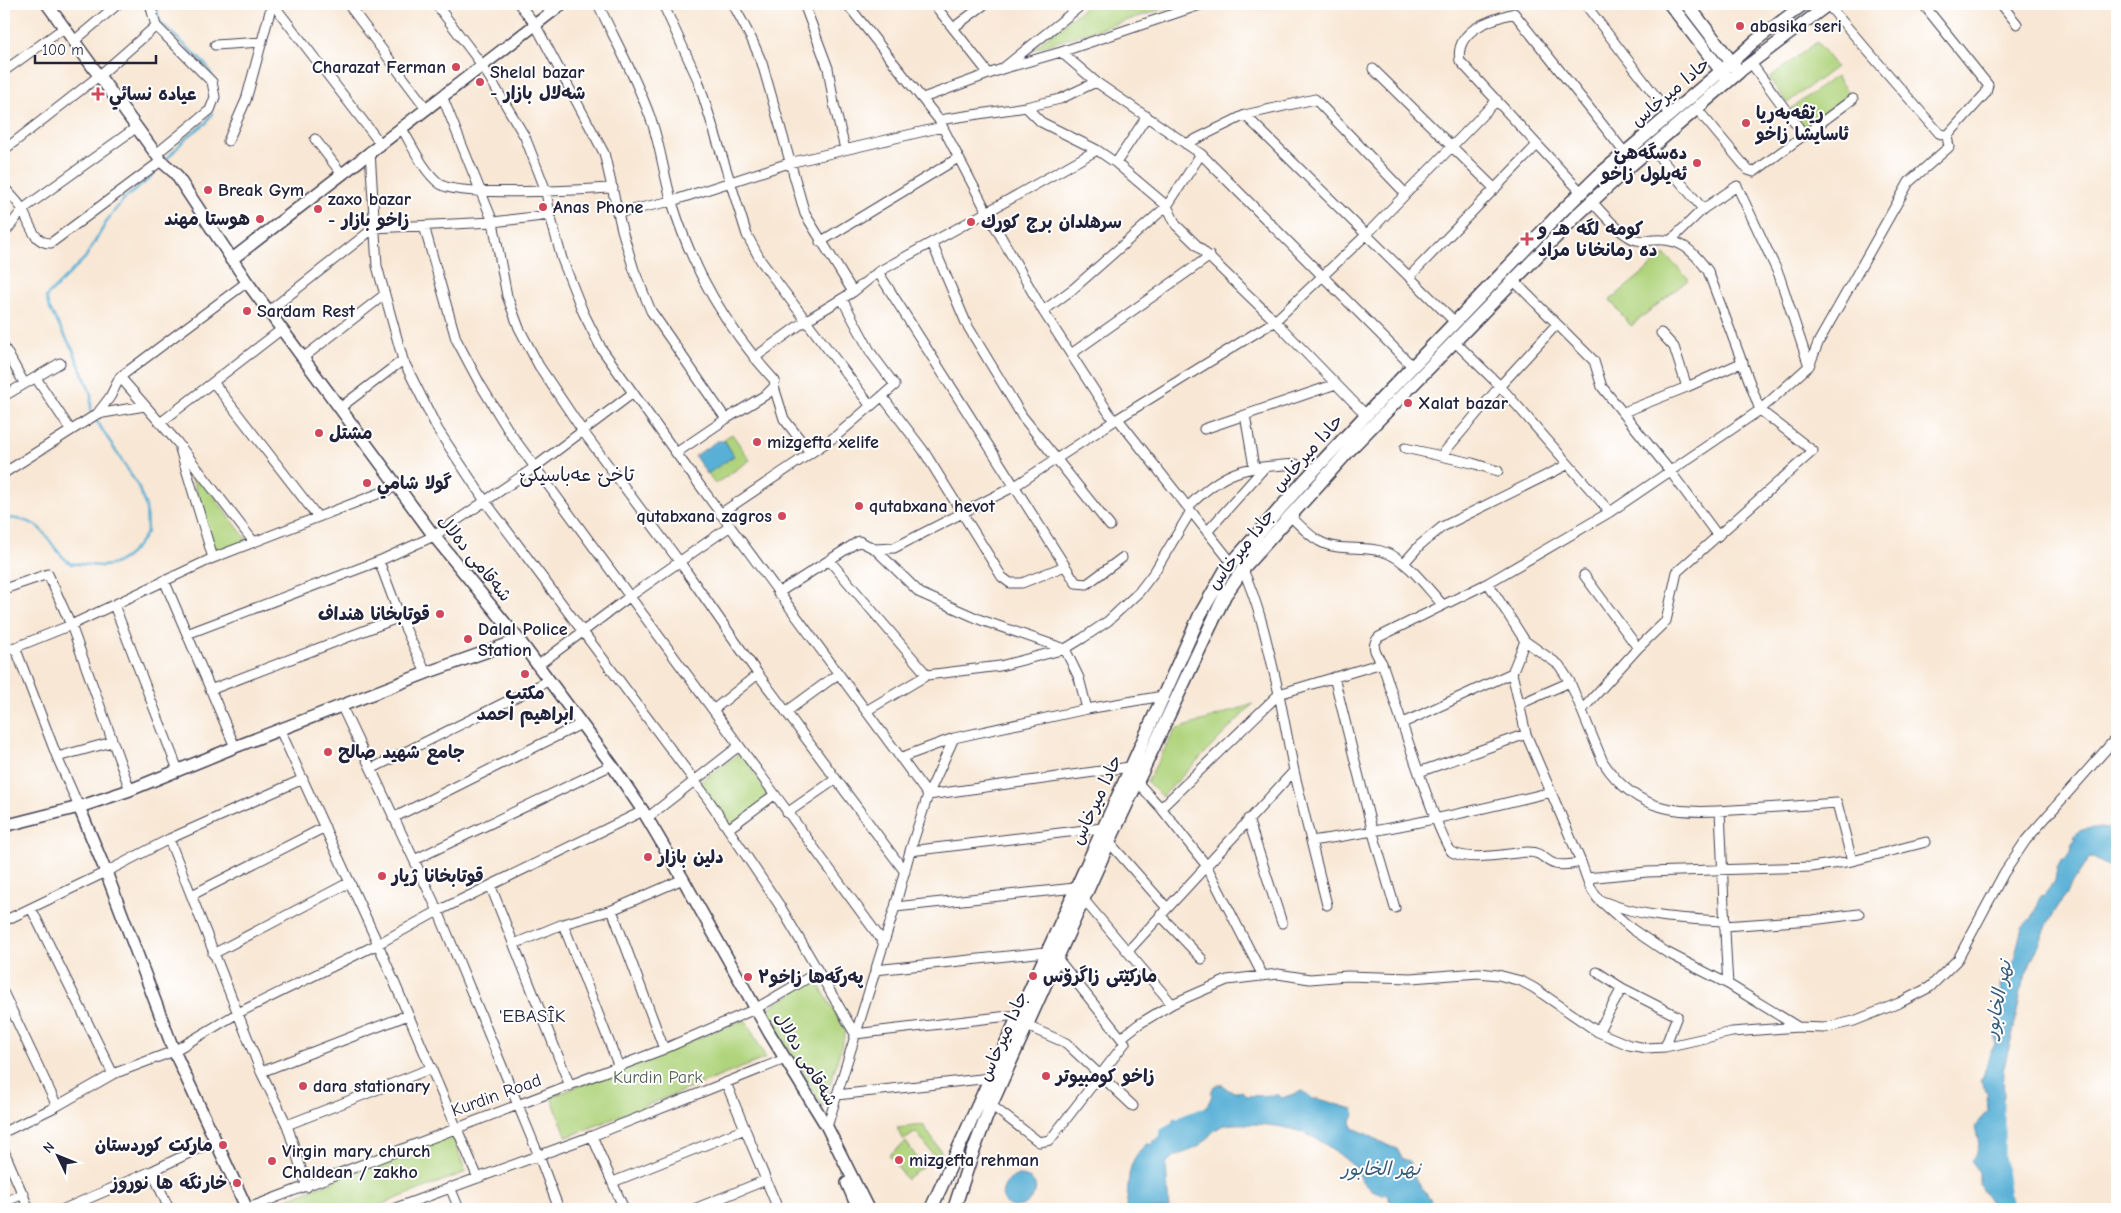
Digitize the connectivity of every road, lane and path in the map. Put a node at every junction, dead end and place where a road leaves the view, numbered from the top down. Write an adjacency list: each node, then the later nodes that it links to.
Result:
1 (47, 4): 29 (main road, شەقامی دەلال)
2 (118, 4): 31 (street)
3 (150, 4): 28 (street)
4 (272, 4): 32 (street); 62 (street)
5 (348, 4): 50 (street)
6 (436, 4): 36 (street)
7 (519, 4): 26 (street)
8 (562, 4): 26 (main road)
9 (598, 4): 86 (street)
10 (663, 4): 78 (street)
11 (733, 4): 75 (street)
12 (804, 4): 67 (street)
13 (847, 4): 46 (street)
14 (934, 4): 30 (street)
15 (985, 4): 30 (street)
16 (1083, 4): 38 (street)
17 (1203, 4): 25 (street)
18 (1586, 4): 53 (street)
19 (1670, 4): 43 (main road)
20 (1687, 4): 37 (main road)
21 (1804, 4): 37 (main road)
22 (1828, 4): 35 (main road); 59 (street)
23 (1923, 4): 59 (street)
24 (2001, 4): 27 (street)
25 (1180, 7): 34 (street)
26 (535, 24): 36 (main road); 80 (street)
27 (2017, 24)
28 (156, 26): 42 (street); 73 (street)
29 (64, 28): 31 (main road, شەقامی دەلال); 40 (street)
30 (953, 28): 41 (street)
31 (74, 41): 42 (main road, شەقامی دەلال)
32 (262, 42): 33 (street); 61 (street)
33 (215, 45)
34 (1061, 52): 38 (street); 44 (street)
35 (1752, 63): 37 (main road); 58 (street)
36 (482, 65): 45 (main road); 83 (street)
37 (1736, 67): 43 (main road, جادا ميرخاس)
38 (1002, 69): 41 (street)
39 (1373, 69): 65 (street)
40 (4, 71)
41 (989, 74): 46 (street)
42 (100, 76): 56 (main road, شەقامی دەلال); 68 (street)
43 (1726, 76): 51 (main road, جادا ميرخاس); 53 (main road, حادا ميرخاس)
44 (1096, 82): 49 (street); 54 (street)
45 (442, 96): 50 (main road); 82 (street)
46 (923, 98): 55 (street)
47 (1853, 99): 58 (street)
48 (1496, 100): 64 (street); 65 (street); 71 (street)
49 (1026, 106): 55 (street); 69 (street)
50 (426, 108): 57 (main road)
51 (1697, 108): 58 (street); 66 (main road, جادا ميرخاس)
52 (1245, 115): 63 (street); 85 (street); 98 (street)
53 (1670, 115): 71 (main road, حادا ميرخاس)
54 (1147, 116): 63 (street); 76 (street)
55 (941, 124): 67 (street); 74 (street)
56 (137, 127): 73 (main road, شەقامی دەلال); 89 (street)
57 (401, 127): 62 (main road); 82 (street)
58 (1805, 136)
59 (1947, 136): 129 (street)
60 (314, 139): 77 (street)
61 (228, 141)
62 (380, 143): 70 (main road)
63 (1186, 144): 72 (street)
64 (1538, 144): 81 (street); 84 (street)
65 (1451, 147): 81 (street); 85 (street)
66 (1651, 148): 87 (main road, جادا ميرخاس); 90 (street)
67 (845, 149): 75 (street)
68 (4, 150)
69 (1097, 150): 76 (street); 91 (street)
70 (370, 151): 77 (main road); 96 (street)
71 (1625, 153): 84 (main road, حادا ميرخاس)
72 (1201, 154): 88 (street); 106 (street)
73 (158, 157): 89 (street); 103 (main road, شەقامی دەلال)
74 (958, 158): 91 (street); 100 (street)
75 (789, 163): 78 (street); 100 (street)
76 (1116, 163): 88 (street)
77 (341, 173): 103 (main road)
78 (732, 183): 86 (street); 114 (street)
79 (4, 187): 89 (street)
80 (613, 188): 83 (street); 92 (street)
81 (1495, 189): 105 (street)
82 (481, 191): 83 (street); 94 (street)
83 (546, 191): 93 (street)
84 (1581, 192): 116 (main road, حادا ميرخاس)
85 (1406, 194): 98 (street)
86 (672, 201): 92 (street); 124 (street)
87 (1591, 201): 99 (street); 107 (main road, جادا ميرخاس)
88 (1167, 206): 102 (street); 113 (street)
89 (23, 209): 97 (street)
90 (1703, 209): 99 (street); 129 (street)
91 (987, 212): 101 (street); 113 (street)
92 (617, 213): 149 (street)
93 (550, 215): 94 (street); 138 (street)
94 (493, 222): 95 (street); 154 (street)
95 (424, 226): 96 (street); 163 (street)
96 (374, 228): 110 (street); 112 (street)
97 (4, 234)
98 (1366, 235): 105 (street); 106 (street)
99 (1670, 241): 126 (street)
100 (820, 242): 109 (street)
101 (932, 243): 104 (street); 160 (street)
102 (1210, 256): 115 (street); 122 (street)
103 (230, 260): 108 (main road, شەقامی دەلال)
104 (878, 272): 109 (street); 170 (street)
105 (1409, 277): 116 (street)
106 (1322, 278): 115 (street); 128 (street)
107 (1513, 280): 117 (street); 120 (main road, جادا ميرخاس)
108 (247, 282): 112 (main road, شەقامی دەلال); 130 (street)
109 (853, 292): 111 (street)
110 (384, 294): 123 (street); 125 (street)
111 (842, 298): 114 (street); 140 (street)
112 (268, 311): 118 (main road, شەقامی دەلال)
113 (1043, 311): 122 (street)
114 (804, 321): 124 (street); 141 (street)
115 (1275, 321): 134 (street); 150 (street)
116 (1455, 322): 128 (main road, حادا ميرخاس)
117 (1557, 324): 135 (street); 145 (street)
118 (282, 329): 123 (main road, شەقامی دەلال); 132 (street)
119 (1661, 333): 137 (street)
120 (1454, 341): 135 (street); 177 (main road, جادا ميرخاس)
121 (4, 347): 133 (street)
122 (1071, 354): 150 (street)
123 (304, 357): 143 (main road, شەقامی دەلال)
124 (754, 358): 136 (street)
125 (403, 360): 143 (street); 171 (street)
126 (1743, 362): 137 (street); 144 (street)
127 (60, 363): 131 (street)
128 (1412, 366): 147 (main road, حادا ميرخاس)
129 (1809, 366): 144 (street)
130 (120, 377): 142 (street); 146 (street)
131 (36, 378): 133 (street); 153 (street)
132 (213, 382): 151 (street); 176 (street)
133 (24, 383): 139 (street)
134 (1336, 384): 147 (street); 148 (street)
135 (1500, 386): 159 (street); 162 (street)
136 (774, 387): 149 (street); 157 (street)
137 (1687, 387): 145 (street)
138 (633, 392): 154 (street); 158 (street)
139 (4, 396)
140 (882, 396): 141 (street); 174 (street)
141 (870, 405): 157 (street)
142 (144, 406): 146 (street); 151 (street)
143 (341, 407): 169 (main road, شەقامی دەلال)
144 (1760, 410): 167 (street); 182 (street)
145 (1624, 412): 167 (street)
146 (97, 414): 153 (street)
147 (1366, 414): 192 (main road, حادا ميرخاس)
148 (1245, 415): 152 (street); 164 (street)
149 (726, 419): 158 (street)
150 (1116, 420): 160 (street); 172 (street)
151 (160, 423): 155 (street)
152 (1204, 429)
153 (70, 430): 168 (street)
154 (582, 430): 163 (street); 188 (street)
155 (177, 442): 183 (street); 185 (street)
156 (1405, 448): 159 (street)
157 (810, 452): 175 (street)
158 (676, 453): 175 (street)
159 (1441, 456): 166 (street)
160 (1057, 460): 170 (street); 178 (street)
161 (1296, 464): 165 (street)
162 (1568, 465): 173 (street); 190 (street)
163 (535, 467): 171 (street); 198 (street)
164 (1254, 467): 165 (street); 172 (street)
165 (1265, 467): 180 (street)
166 (1498, 471)
167 (1670, 471): 173 (street); 182 (street)
168 (4, 473)
169 (398, 486): 176 (street); 181 (main road, شەقامی دەلال)
170 (1015, 486): 174 (street); 191 (street)
171 (486, 501): 181 (street); 203 (street)
172 (1189, 509): 180 (street); 209 (street)
173 (1610, 512): 195 (street)
174 (961, 513): 184 (street); 191 (street)
175 (720, 514): 179 (street)
176 (317, 516): 183 (street)
177 (1290, 516): 190 (street); 192 (main road, جادا ميرخاس)
178 (1110, 526)
179 (729, 527): 188 (street); 197 (street)
180 (1207, 532): 192 (street)
181 (434, 536): 189 (street); 205 (main road, شەقامی دەلال)
182 (1718, 536): 208 (street)
183 (253, 541): 185 (street)
184 (875, 549): 187 (street); 209 (street)
185 (213, 558): 194 (street)
186 (1122, 558): 191 (street)
187 (829, 560): 197 (street); 217 (street)
188 (679, 561): 198 (street); 215 (street)
189 (379, 562): 201 (street); 204 (street)
190 (1404, 563): 200 (street)
191 (1065, 566)
192 (1237, 566): 222 (street); 223 (main road, حادا ميرخاس); 251 (main road, جادا ميرخاس)
193 (1584, 575): 208 (street)
194 (164, 580): 199 (street); 204 (street)
195 (1488, 583): 200 (street); 206 (street)
196 (4, 589): 202 (street)
197 (778, 593): 216 (street)
198 (629, 596): 203 (street); 227 (street)
199 (114, 605): 202 (street); 244 (street)
200 (1443, 605): 211 (street)
201 (400, 617): 213 (street); 221 (street)
202 (71, 625): 207 (street); 237 (street)
203 (582, 630): 212 (street); 250 (street)
204 (187, 634): 221 (street)
205 (519, 640): 212 (main road, شەقامی دەلال); 213 (main road)
206 (1524, 641): 214 (street); 220 (street)
207 (15, 647): 210 (street); 240 (street)
208 (1638, 648): 228 (street)
209 (1065, 649): 217 (street); 226 (street)
210 (4, 652)
211 (1382, 663): 218 (street); 231 (street)
212 (537, 666): 219 (main road, شەقامی دەلال)
213 (426, 673): 225 (main road)
214 (1512, 673): 224 (street); 231 (street)
215 (758, 674): 227 (street); 230 (street)
216 (838, 674): 229 (street); 230 (street)
217 (927, 675): 229 (street)
218 (1334, 677): 222 (street); 268 (street)
219 (548, 681): 232 (main road, شەقامی دەلال); 245 (street)
220 (1570, 682): 224 (street); 228 (street)
221 (210, 690): 239 (street)
222 (1279, 694): 246 (street); 257 (street)
223 (1163, 696): 226 (street); 243 (main road, حادا ميرخاس)
224 (1520, 704): 234 (street)
225 (342, 707): 233 (main road); 245 (street)
226 (1087, 709): 235 (street)
227 (713, 710): 238 (street)
228 (1582, 710): 258 (street)
229 (866, 711): 241 (street)
230 (786, 712): 249 (street)
231 (1403, 723): 247 (street)
232 (580, 724): 242 (main road, شەقامی دەلال); 261 (street)
233 (280, 730): 239 (main road); 248 (street)
234 (1526, 734): 247 (street); 253 (street)
235 (954, 738): 241 (street); 255 (street)
236 (2117, 738): 322 (street)
237 (112, 742): 240 (street); 252 (street)
238 (739, 746): 250 (street); 254 (street)
239 (235, 747): 244 (main road)
240 (57, 757): 256 (street)
241 (900, 758): 255 (street)
242 (612, 765): 260 (main road, شەقامی دەلال); 274 (street)
243 (1130, 767): 255 (street); 266 (main road, حادا ميرخاس)
244 (178, 770): 252 (main road)
245 (371, 770): 261 (street)
246 (1294, 771): 262 (street); 270 (street)
247 (1419, 772): 263 (street)
248 (303, 779): 265 (street); 269 (street)
249 (836, 779): 259 (street); 280 (street)
250 (694, 781): 260 (street); 267 (street)
251 (1137, 782): 257 (street); 271 (main road, جادا ميرخاس)
252 (130, 790): 256 (main road)
253 (1551, 792): 263 (street); 276 (street)
254 (774, 795): 259 (street); 267 (street)
255 (928, 795): 273 (street)
256 (79, 807): 264 (main road); 279 (main road)
257 (1161, 808): 277 (street)
258 (1720, 811): 275 (street); 278 (street)
259 (787, 813): 302 (street)
260 (645, 815): 282 (main road, شەقامی دەلال); 284 (street)
261 (393, 818): 274 (street)
262 (1248, 820): 277 (street); 299 (street)
263 (1436, 820): 268 (street); 276 (street)
264 (4, 826)
265 (325, 827): 283 (street); 286 (street)
266 (1102, 828): 273 (street); 285 (main road, حادا ميرخاس)
267 (728, 829): 310 (street)
268 (1373, 833): 270 (street); 293 (street)
269 (169, 839): 279 (street); 286 (street)
270 (1311, 841): 289 (street)
271 (1109, 842): 288 (main road, جادا ميرخاس); 292 (street)
272 (1926, 842): 275 (street)
273 (910, 850): 280 (street)
274 (414, 860): 295 (street)
275 (1852, 860): 278 (street)
276 (1582, 862): 281 (street)
277 (1206, 865): 292 (street); 312 (street)
278 (1724, 871): 281 (street); 301 (street)
279 (106, 872): 291 (street); 328 (main road)
280 (905, 872): 290 (street)
281 (1587, 878): 287 (street)
282 (684, 879): 294 (street); 317 (main road, شەقامی دەلال)
283 (350, 882): 303 (street); 306 (street)
284 (491, 886): 295 (street); 304 (street)
285 (1075, 888): 290 (street); 307 (main road, حادا ميرخاس)
286 (192, 895): 306 (street)
287 (1598, 899): 301 (street); 313 (street)
288 (1084, 900): 305 (street); 307 (main road, جادا ميرخاس)
289 (1327, 905)
290 (895, 907): 302 (street)
291 (31, 908): 298 (street); 333 (street)
292 (1167, 908): 297 (street)
293 (1395, 908)
294 (612, 910): 300 (street); 327 (street)
295 (438, 911): 303 (street); 340 (street)
296 (1859, 914): 301 (street)
297 (1160, 915): 305 (street); 308 (street)
298 (4, 921)
299 (1282, 923)
300 (563, 924): 304 (street); 330 (street)
301 (1724, 924): 313 (street)
302 (883, 942): 309 (street)
303 (378, 944): 318 (street); 319 (street)
304 (514, 944): 337 (street)
305 (1128, 951): 316 (street)
306 (214, 954): 318 (street)
307 (1052, 955): 309 (street); 320 (main road, حادا ميرخاس); 321 (main road, جادا ميرخاس); 325 (street)
308 (1202, 959)
309 (875, 970): 324 (street)
310 (818, 972): 317 (street, Kurdin Road); 324 (street)
311 (1597, 972): 314 (street)
312 (1262, 974): 316 (street); 323 (street)
313 (1728, 984): 322 (street)
314 (1622, 988): 323 (street); 326 (street)
315 (4, 994): 341 (street)
316 (1172, 1004): 325 (street)
317 (755, 1009): 327 (street, Kurdin Road); 329 (main road, شەقامی دەلال)
318 (238, 1013): 328 (street); 332 (street)
319 (408, 1015): 331 (street); 332 (street)
320 (1018, 1015): 324 (street); 335 (main road, حادا ميرخاس)
321 (1027, 1026): 334 (street); 339 (main road, جادا ميرخاس)
322 (1798, 1027): 326 (street)
323 (1598, 1032): 326 (street)
324 (855, 1034): 338 (street)
325 (1121, 1038): 334 (street)
326 (1665, 1047)
327 (664, 1048): 330 (street, Kurdin Road)
328 (174, 1051): 333 (street); 349 (main road)
329 (785, 1059): 336 (street); 345 (main road, شەقامی دەلال)
330 (619, 1067): 337 (street, Kurdin Road)
331 (432, 1068): 343 (street); 344 (street)
332 (262, 1072): 343 (street)
333 (113, 1074): 341 (street)
334 (1100, 1074): 339 (street); 342 (street)
335 (990, 1078): 338 (street); 339 (main road, حادا ميرخاس)
336 (726, 1083): 346 (street); 348 (street)
337 (570, 1086): 340 (street, Kurdin Road)
338 (837, 1095): 345 (street)
339 (985, 1103): 372 (main road); 373 (main road, جادا ميرخاس)
340 (517, 1104): 344 (street, Kurdin Road); 351 (street)
341 (57, 1106): 347 (street)
342 (1133, 1106)
343 (287, 1125): 356 (street)
344 (456, 1127): 353 (street); 356 (street, Kurdin Road)
345 (827, 1127): 370 (main road); 371 (main road)
346 (745, 1129): 354 (street); 355 (street)
347 (4, 1132)
348 (592, 1136): 351 (street); 355 (street)
349 (214, 1140): 352 (street); 363 (main road)
350 (4, 1151): 358 (street)
351 (539, 1156): 353 (street); 366 (street)
352 (152, 1171): 361 (street); 362 (street)
353 (478, 1178): 357 (street)
354 (766, 1180): 368 (street); 369 (street)
355 (613, 1182): 367 (street)
356 (307, 1186): 363 (street, Kurdin Road)
357 (450, 1188): 364 (street); 365 (street)
358 (24, 1194): 359 (street); 360 (street)
359 (4, 1202)
360 (29, 1209)
361 (64, 1209)
362 (169, 1209)
363 (246, 1209)
364 (393, 1209)
365 (459, 1209)
366 (559, 1209)
367 (624, 1209)
368 (694, 1209)
369 (778, 1209)
370 (858, 1209)
371 (868, 1209)
372 (932, 1209)
373 (954, 1209)

